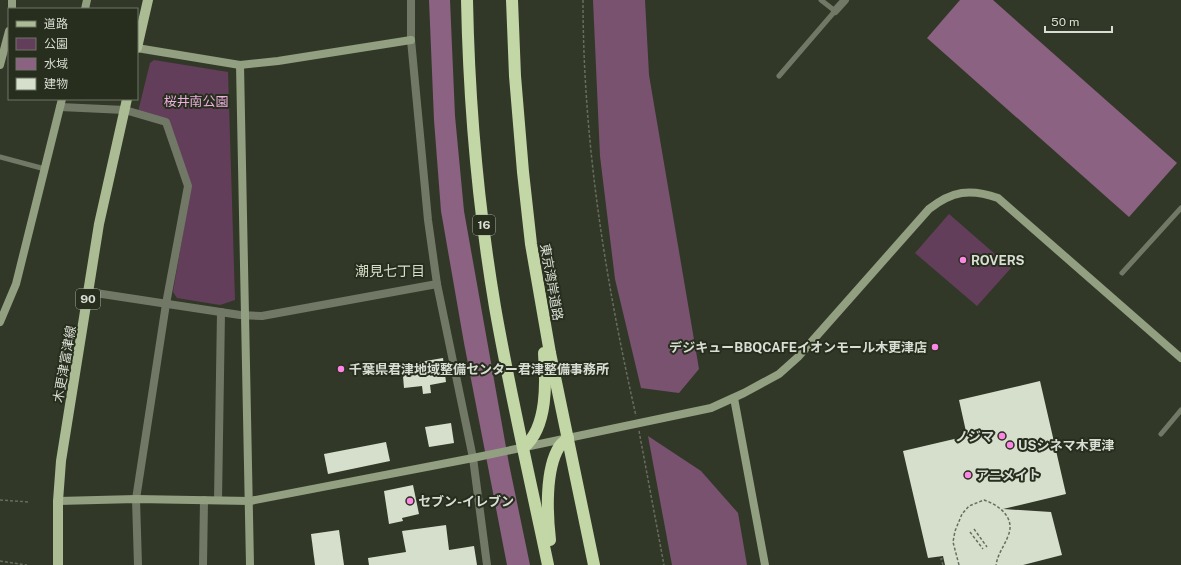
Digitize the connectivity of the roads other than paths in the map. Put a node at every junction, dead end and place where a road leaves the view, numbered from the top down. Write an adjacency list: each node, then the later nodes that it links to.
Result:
1 (148, 0): 10 (main road)
2 (411, 0): 9 (street)
3 (467, 0): 35 (highway, 16)
4 (512, 0): 23 (highway, 東京湾岸道路)
5 (821, 0): 7 (lane)
6 (846, 0): 7 (street)
7 (835, 11): 14 (lane)
8 (8, 36): 12 (street)
9 (411, 40): 13 (street); 24 (street)
10 (138, 44)
11 (138, 48): 13 (street)
12 (0, 65)
13 (240, 65): 28 (street)
14 (779, 76)
15 (62, 100): 17 (street)
16 (128, 100): 18 (main road, 木更津富津線 / 90)
17 (60, 108): 18 (street); 20 (street)
18 (125, 110): 25 (main road, 木更津富津線 / 90); 26 (street)
19 (0, 157): 20 (lane)
20 (45, 169): 29 (street)
21 (1181, 208): 22 (lane)
22 (1122, 273)
23 (536, 278): 34 (highway, 東京湾岸道路); 35 (highway)
24 (437, 284): 28 (street); 36 (street)
25 (89, 292): 26 (street); 40 (main road, 木更津富津線 / 90)
26 (166, 304): 27 (street); 37 (street)
27 (221, 312): 28 (street); 39 (street)
28 (246, 315): 41 (street)
29 (0, 322)
30 (1181, 358): 31 (street)
31 (734, 398): 34 (street); 50 (street)
32 (1181, 410): 33 (lane)
33 (1161, 434)
34 (568, 438): 35 (street); 48 (highway); 49 (highway, 東京湾岸道路)
35 (524, 448): 36 (street); 47 (highway, 16)
36 (473, 458): 41 (street); 46 (street)
37 (136, 499): 38 (street); 40 (street); 43 (street)
38 (204, 500): 39 (street); 44 (street)
39 (218, 500): 41 (street)
40 (58, 501): 42 (main road, 木更津富津線 / 90)
41 (250, 501): 45 (street)
42 (58, 565)
43 (138, 565)
44 (203, 565)
45 (250, 565)
46 (487, 565)
47 (548, 565)
48 (552, 565)
49 (594, 565)
50 (765, 565)

